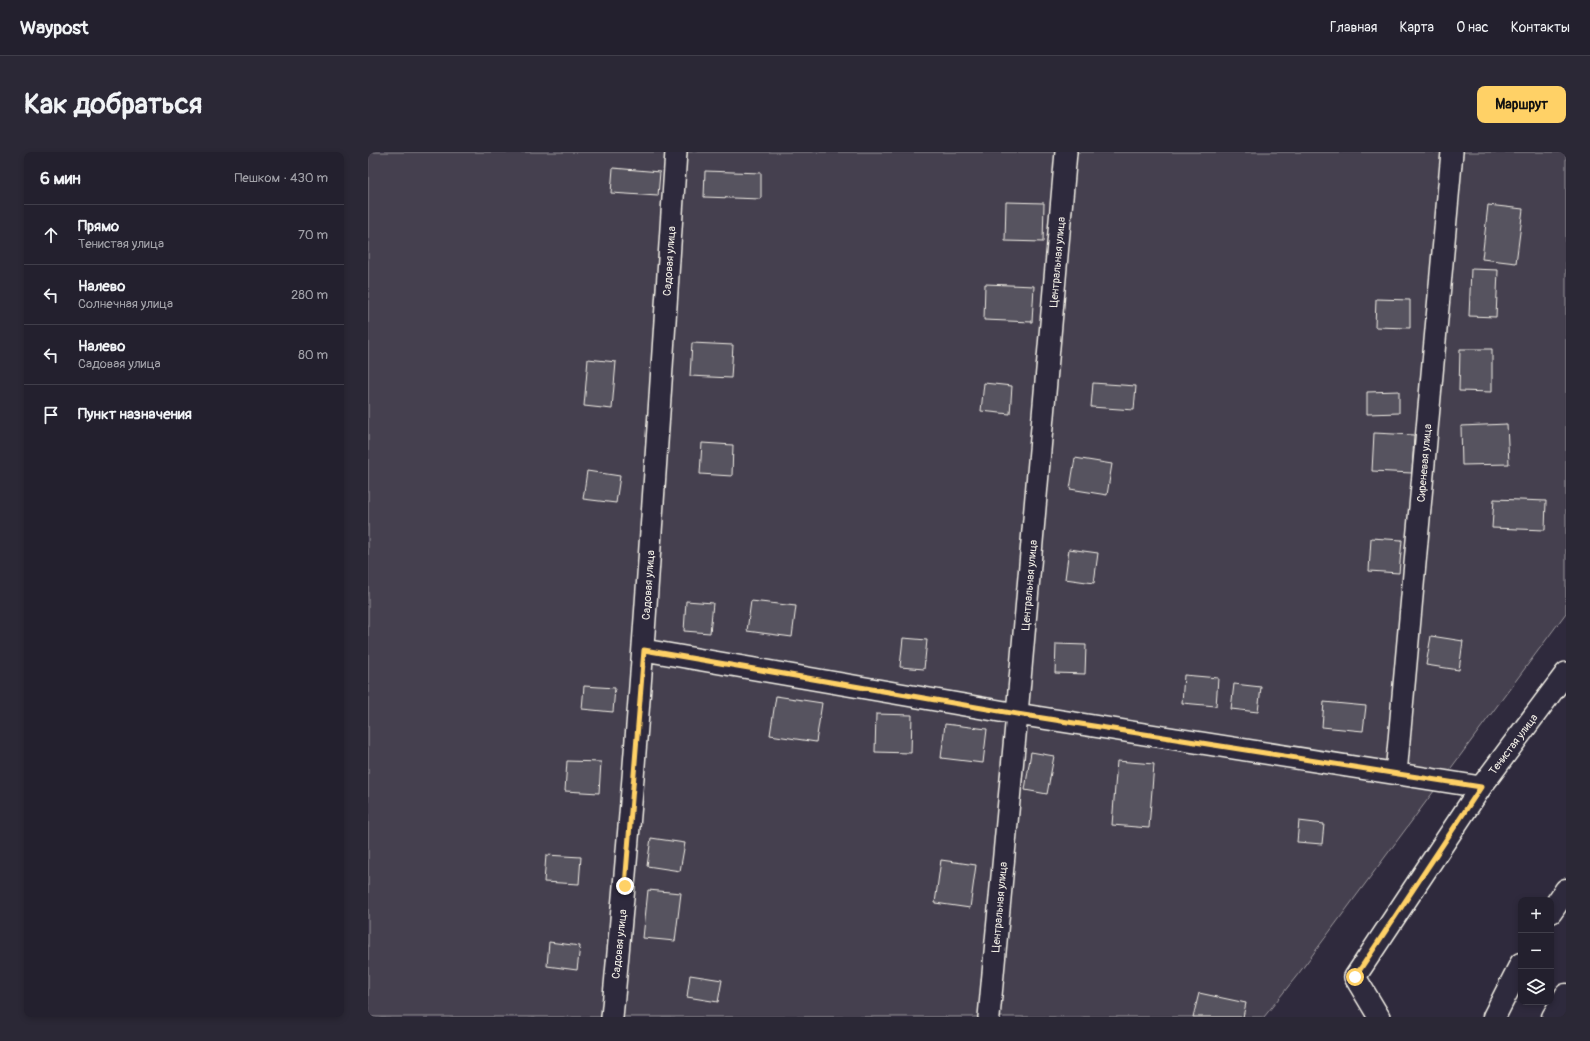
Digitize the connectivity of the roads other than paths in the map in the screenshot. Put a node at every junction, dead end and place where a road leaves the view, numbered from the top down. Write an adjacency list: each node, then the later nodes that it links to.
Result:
1 (676, 152): 4 (street, Садовая улица)
2 (1066, 152): 6 (street, Центральная улица)
3 (1452, 152): 7 (street, Сиреневая улица)
4 (644, 650): 6 (street); 13 (street, Садовая улица)
5 (1566, 673): 8 (street, Тенистая улица)
6 (1017, 714): 7 (street); 14 (street, Центральная улица)
7 (1396, 774): 8 (street)
8 (1481, 787): 15 (street, Тенистая улица)
9 (1566, 890): 10 (highway)
10 (1554, 908)
11 (1518, 969): 16 (highway)
12 (1566, 995): 17 (highway)
13 (612, 1017)
14 (989, 1017)
15 (1379, 1017)
16 (1494, 1017)
17 (1553, 1017)

